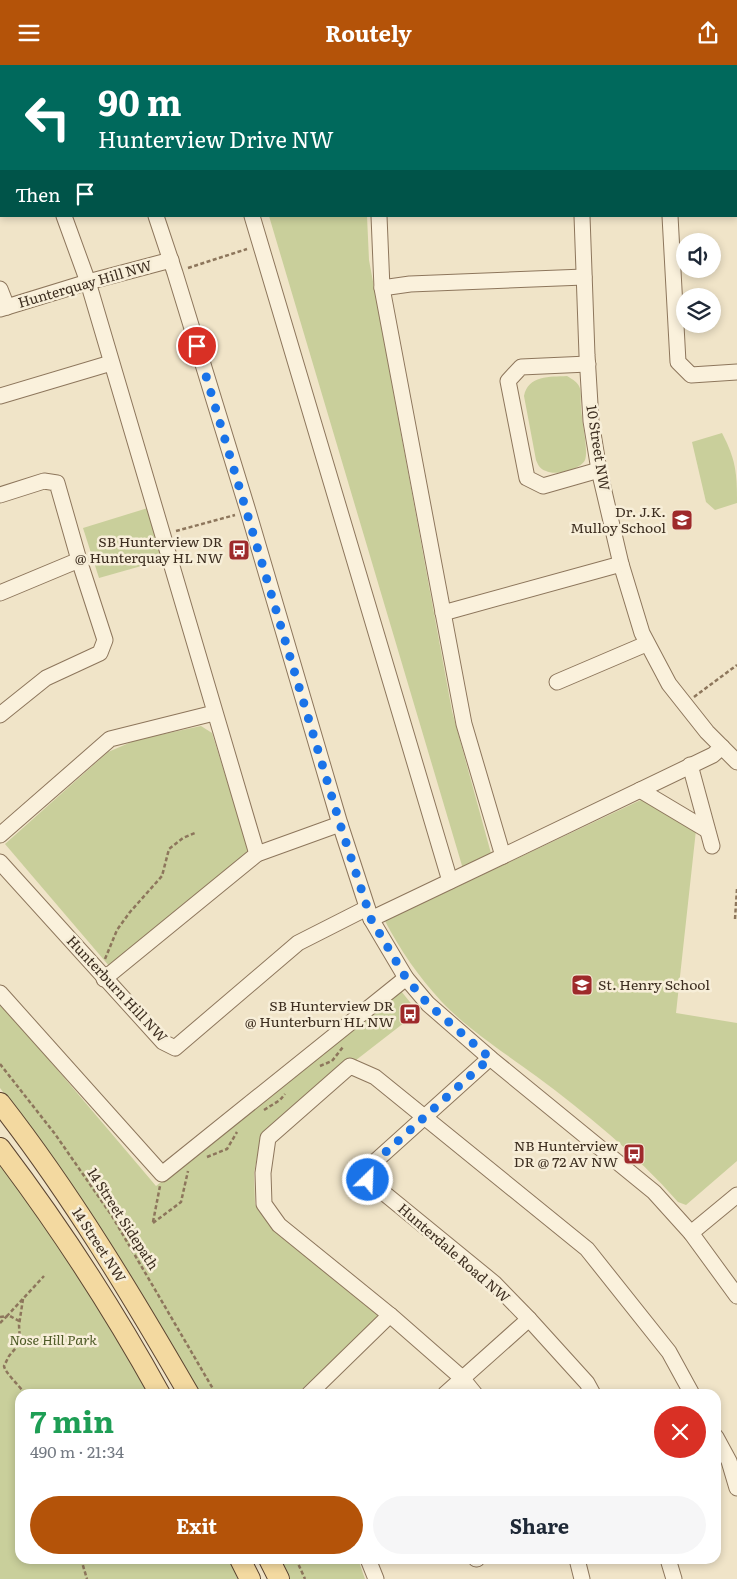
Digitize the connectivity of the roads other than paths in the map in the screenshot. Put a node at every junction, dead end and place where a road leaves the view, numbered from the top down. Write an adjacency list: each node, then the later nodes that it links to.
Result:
1 (64, 217): 9 (street)
2 (156, 217): 7 (street)
3 (252, 217): 38 (street)
4 (379, 217): 10 (street)
5 (582, 217): 8 (street, 10 Street NW)
6 (670, 217): 15 (street)
7 (173, 266): 9 (street, Hunterquay Hill NW); 31 (street)
8 (584, 277): 10 (street); 14 (street, 10 Street NW)
9 (88, 282): 12 (street, Hunterquay Hill NW); 13 (street)
10 (382, 288): 22 (street)
11 (0, 289): 12 (street)
12 (4, 308)
13 (111, 363): 16 (street); 25 (street)
14 (588, 364): 17 (street, 10 Street NW); 17 (street)
15 (737, 372)
16 (0, 396)
17 (599, 470): 20 (street, 10 Street NW)
18 (0, 495): 19 (street)
19 (79, 560): 21 (street); 26 (street)
20 (621, 564): 22 (street); 23 (street, 10 Street NW)
21 (0, 593)
22 (443, 613): 36 (street)
23 (646, 644): 24 (street); 27 (street, 10 Street NW)
24 (557, 682)
25 (214, 713): 33 (street); 35 (street)
26 (0, 715)
27 (722, 747): 28 (street, 10 Street NW); 29 (street)
28 (737, 762)
29 (690, 765): 30 (street); 32 (street)
30 (640, 790): 32 (street); 36 (street)
31 (340, 824): 35 (street); 39 (street)
32 (707, 830): 34 (street)
33 (0, 835)
34 (712, 846)
35 (257, 854): 40 (street)
36 (503, 855): 38 (street)
37 (0, 862): 40 (street, Hunterburn Hill NW)
38 (450, 881): 39 (street)
39 (369, 914): 40 (street, Hunterburn Hill NW); 41 (street)
40 (102, 976)
41 (406, 978): 42 (street); 43 (street)
42 (0, 993)
43 (490, 1058): 45 (street, Hunterdale Road NW); 48 (street)
44 (0, 1103): 54 (main road, 14 Street NW)
45 (425, 1118): 50 (street); 51 (street, Hunterdale Road NW); 59 (street)
46 (0, 1148): 53 (main road, 14 Street NW)
47 (737, 1195): 48 (street)
48 (691, 1233): 49 (street)
49 (737, 1296)
50 (390, 1315): 52 (street); 55 (street)
51 (529, 1319): 52 (street); 58 (street, Hunterdale Road NW)
52 (462, 1378): 56 (street); 57 (street)
53 (157, 1389)
54 (186, 1389)
55 (314, 1389)
56 (450, 1389)
57 (471, 1389)
58 (591, 1389)
59 (689, 1389)
60 (721, 1446): 61 (street)
61 (737, 1488)
62 (242, 1564): 67 (main road)
63 (272, 1564): 68 (main road)
64 (370, 1564): 69 (street)
65 (578, 1564): 70 (street)
66 (670, 1564): 71 (street)
67 (250, 1579)
68 (279, 1579)
69 (376, 1579)
70 (582, 1579)
71 (674, 1579)

